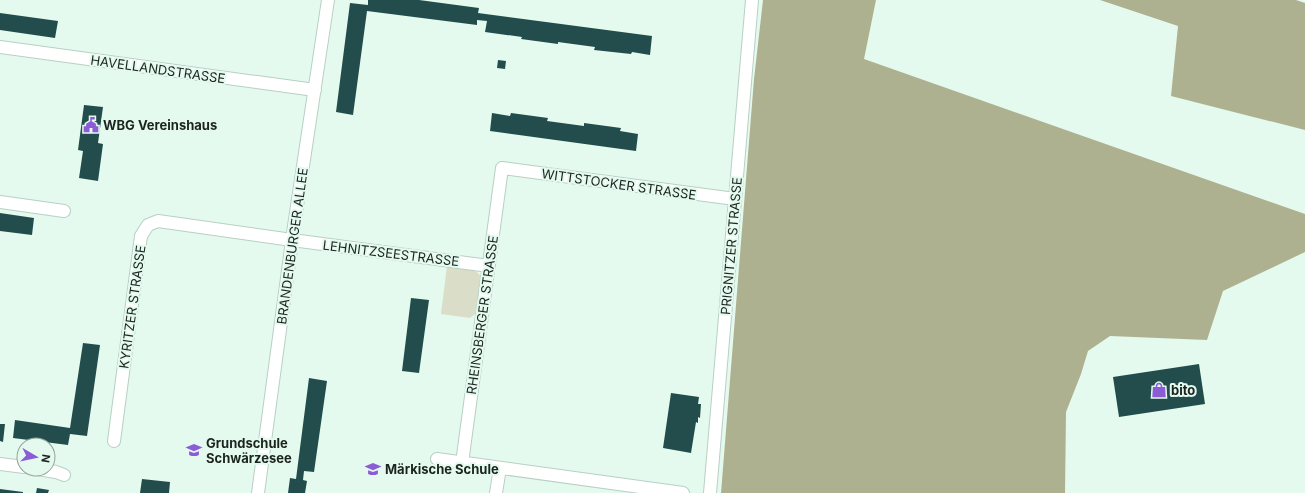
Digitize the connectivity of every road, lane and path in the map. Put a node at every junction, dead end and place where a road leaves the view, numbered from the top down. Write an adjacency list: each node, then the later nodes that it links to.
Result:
1 (328, 0): 4 (street, BRANDENBURGER ALLEE)
2 (752, 0): 6 (street, PRIGNITZER STRASSE)
3 (0, 47): 4 (street, HAVELLANDSTRASSE)
4 (315, 90): 9 (street, BRANDENBURGER ALLEE)
5 (502, 168): 6 (street, WITTSTOCKER STRASSE); 10 (street, RHEINSBERGER STRASSE)
6 (735, 199): 22 (street, PRIGNITZER STRASSE)
7 (0, 202): 8 (street)
8 (64, 211)
9 (292, 240): 10 (street, LEHNITZSEESTRASSE); 11 (street, KYRITZER STRASSE); 19 (street, BRANDENBURGER ALLEE)
10 (489, 266): 13 (street, RHEINSBERGER STRASSE)
11 (114, 441)
12 (437, 459): 13 (street)
13 (462, 463): 16 (street)
14 (0, 464): 15 (street)
15 (16, 466)
16 (500, 468): 20 (street); 21 (street)
17 (56, 472): 18 (street)
18 (64, 475)
19 (258, 493)
20 (496, 493)
21 (683, 493)
22 (710, 493)

